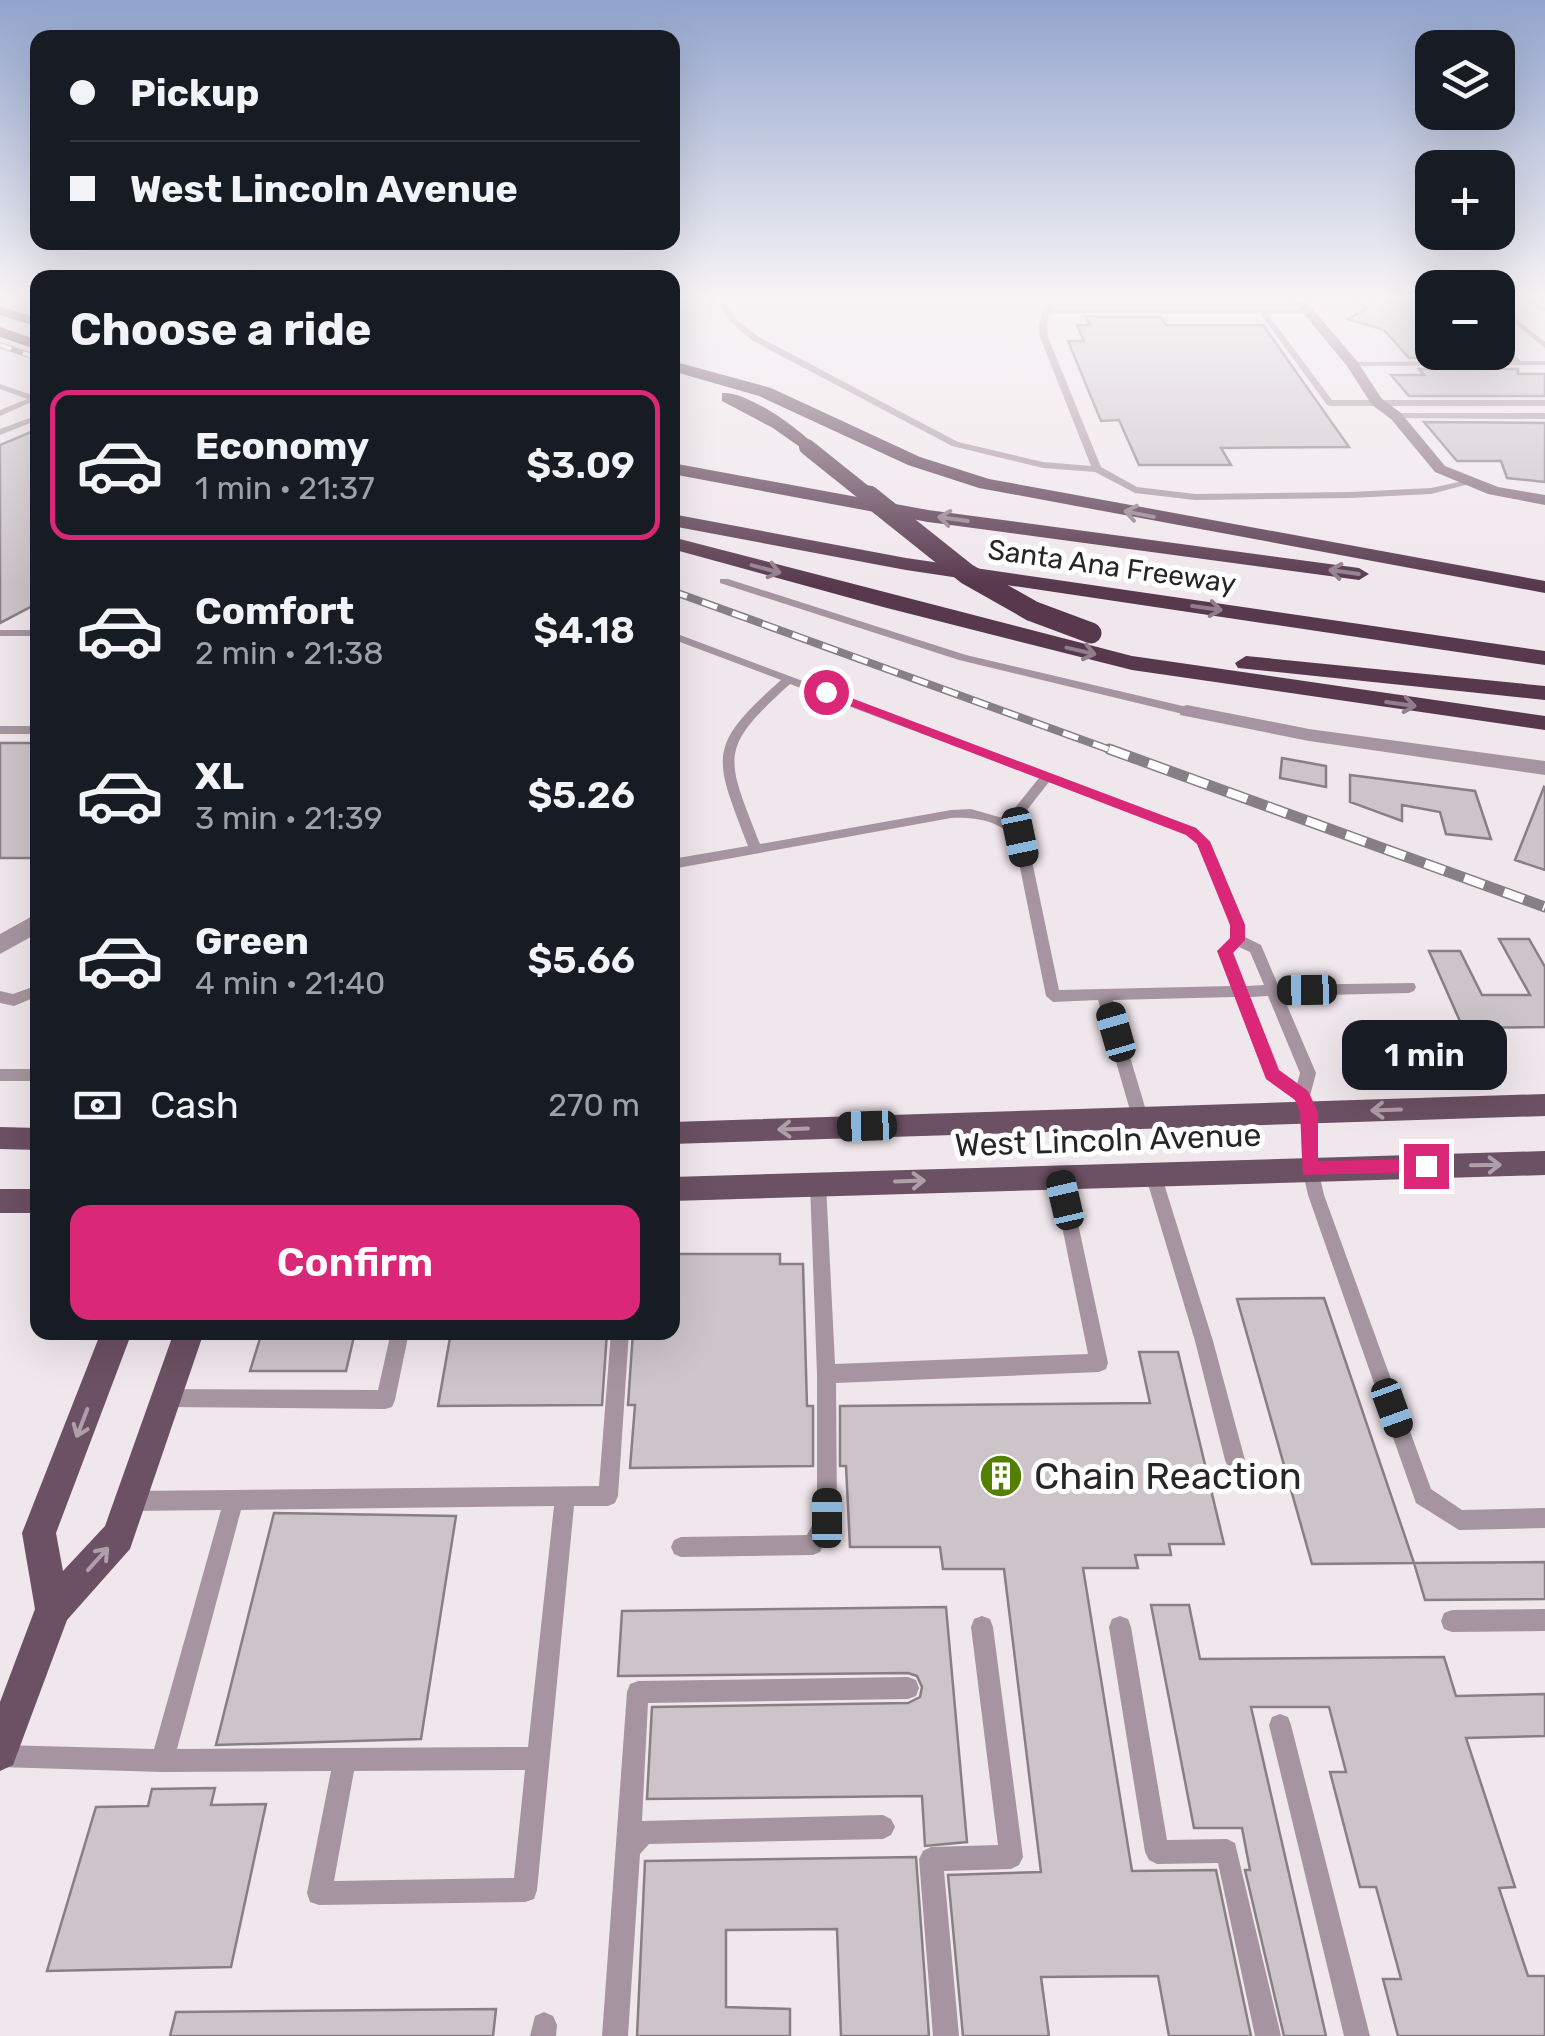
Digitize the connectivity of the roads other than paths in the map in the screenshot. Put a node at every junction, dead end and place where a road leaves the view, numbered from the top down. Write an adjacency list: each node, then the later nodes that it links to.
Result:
1 (723, 396): 29 (highway, bridge)
2 (774, 396): 22 (highway, one-way to 2)
3 (861, 396): 15 (lane)
4 (1068, 396): 15 (lane)
5 (1325, 396): 8 (lane)
6 (1373, 396): 8 (street)
7 (30, 401): 10 (lane)
8 (1377, 402): 9 (lane); 11 (street)
9 (1545, 403)
10 (0, 413)
11 (1396, 416): 12 (lane); 17 (street)
12 (1545, 416)
13 (30, 419): 14 (lane)
14 (0, 432)
15 (1097, 468): 17 (lane)
16 (680, 470): 23 (highway, Santa Ana Freeway, one-way to 16)
17 (1468, 483): 18 (street)
18 (1545, 500)
19 (680, 522): 27 (highway, Santa Ana Freeway, one-way to 27)
20 (680, 544): 31 (highway, one-way to 31)
21 (724, 581): 30 (lane)
22 (1545, 587)
23 (1545, 599)
24 (0, 633): 25 (lane)
25 (30, 633)
26 (680, 638): 28 (lane)
27 (1545, 658)
28 (789, 678): 35 (lane); 37 (lane)
29 (1545, 693)
30 (1186, 711): 34 (street)
31 (1545, 723)
32 (0, 730): 33 (lane)
33 (30, 730)
34 (1545, 768)
35 (1046, 776): 36 (lane); 40 (lane)
36 (1008, 824): 37 (lane); 46 (lane)
37 (756, 850): 38 (lane)
38 (680, 863)
39 (30, 926): 41 (street)
40 (1238, 940): 43 (lane); 44 (lane)
41 (0, 944)
42 (1410, 987): 43 (lane)
43 (1273, 990): 44 (lane); 48 (lane)
44 (1241, 991): 46 (lane); 49 (lane)
45 (30, 993): 47 (lane)
46 (1104, 994): 54 (lane)
47 (0, 997)
48 (1291, 1032): 49 (lane); 52 (lane)
49 (1257, 1034): 52 (lane)
50 (0, 1074): 51 (lane)
51 (30, 1075)
52 (1305, 1104): 53 (main road, West Lincoln Avenue, one-way to 52); 54 (main road, West Lincoln Avenue); 59 (lane)
53 (1545, 1105)
54 (1140, 1118): 55 (main road, West Lincoln Avenue, one-way to 55)
55 (680, 1133)
56 (0, 1138): 57 (main road)
57 (30, 1139)
58 (1545, 1163): 59 (main road, West Lincoln Avenue, one-way to 58)
59 (1310, 1169): 60 (main road, West Lincoln Avenue); 76 (lane)
60 (1153, 1174): 61 (main road, West Lincoln Avenue); 72 (lane)
61 (1060, 1176): 62 (main road, West Lincoln Avenue, one-way to 61); 70 (lane)
62 (818, 1184): 63 (main road, West Lincoln Avenue); 70 (lane)
63 (680, 1189)
64 (0, 1201): 65 (main road)
65 (30, 1201)
66 (114, 1340): 78 (main road, one-way to 78)
67 (185, 1340): 71 (main road)
68 (398, 1340): 71 (lane)
69 (619, 1340): 73 (lane)
70 (826, 1374): 77 (lane)
71 (166, 1398): 75 (main road)
72 (1235, 1460)
73 (565, 1496): 74 (lane); 87 (lane)
74 (234, 1500): 75 (lane); 88 (lane)
75 (130, 1501): 78 (main road, one-way to 75)
76 (1545, 1518)
77 (681, 1546)
78 (53, 1609): 85 (main road)
79 (1545, 1620): 80 (lane)
80 (1452, 1621)
81 (982, 1627): 92 (lane)
82 (1120, 1627): 93 (lane)
83 (908, 1688): 90 (lane)
84 (1280, 1725): 94 (lane)
85 (0, 1754): 88 (lane)
86 (344, 1758): 87 (lane); 87 (lane); 88 (lane)
87 (538, 1758)
88 (162, 1761)
89 (882, 1827): 90 (lane)
90 (628, 1849): 91 (lane)
91 (615, 2036)
92 (946, 2036)
93 (1268, 2036)
94 (1356, 2036)

